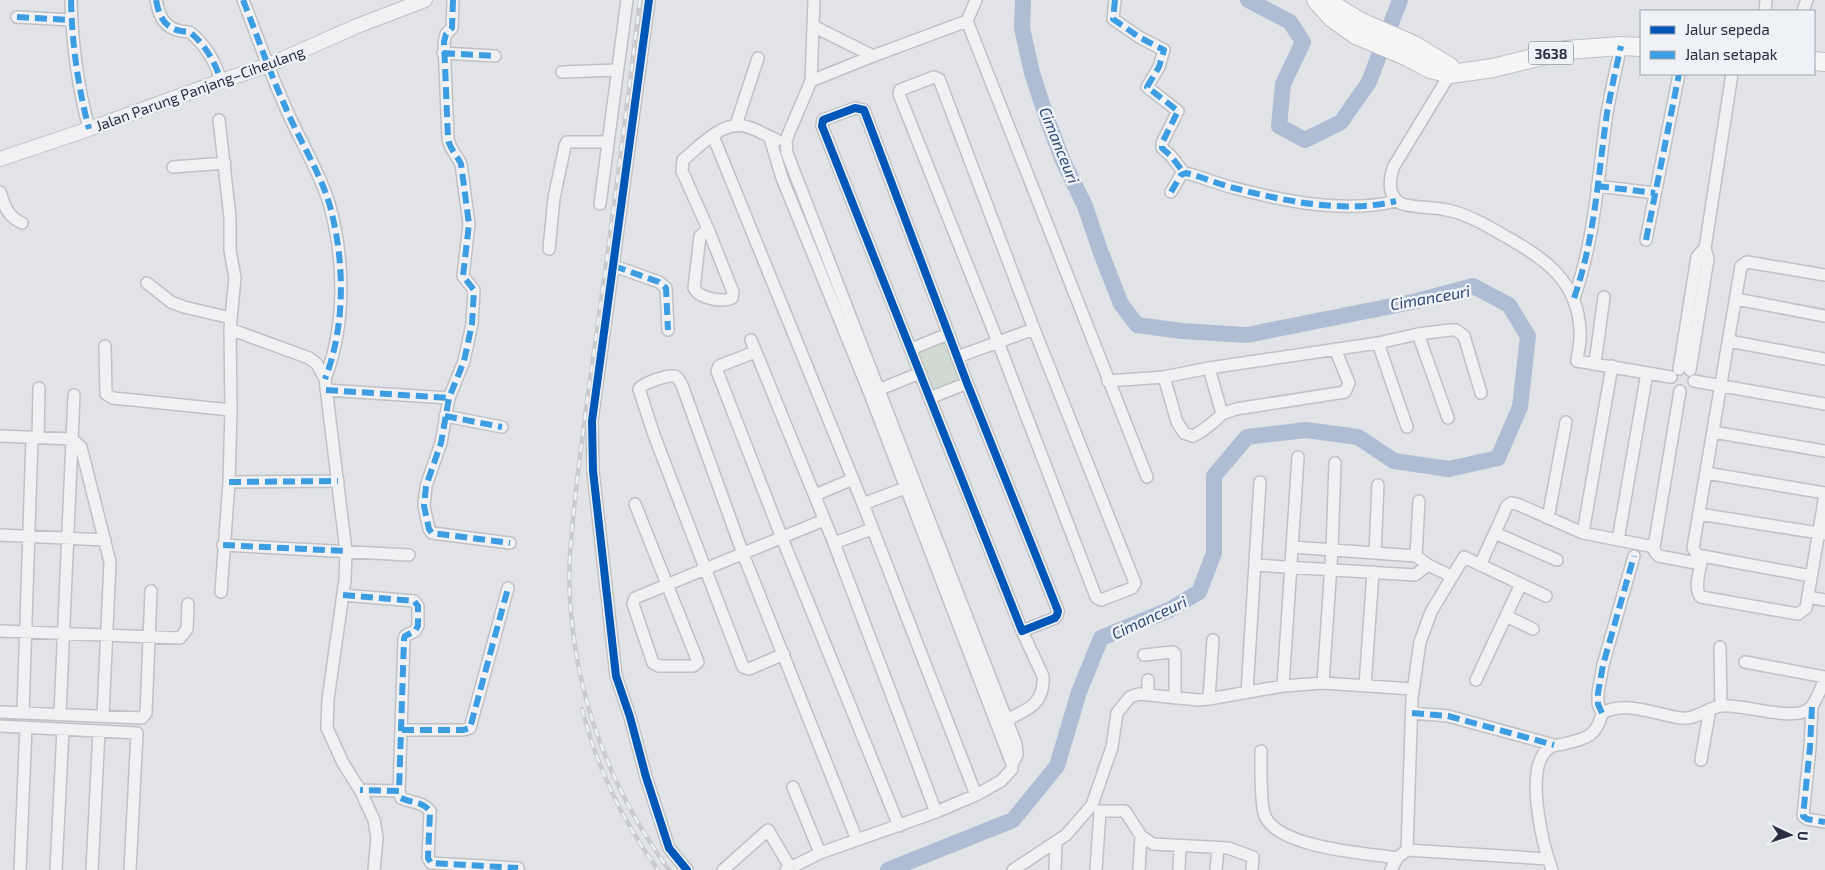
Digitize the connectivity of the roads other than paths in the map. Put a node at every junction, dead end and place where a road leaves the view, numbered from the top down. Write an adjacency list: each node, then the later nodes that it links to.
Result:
1 (71, 0): 14 (street)
2 (156, 0): 30 (street)
3 (243, 0): 24 (street)
4 (425, 0): 24 (street, Jalan Parung Panjang–Ciheulang)
5 (453, 0): 20 (street)
6 (628, 0): 25 (street)
7 (649, 0): 53 (street)
8 (814, 0): 16 (street)
9 (976, 0): 15 (street)
10 (1115, 0): 42 (street)
11 (1316, 0): 17 (main road)
12 (1324, 0): 17 (main road)
13 (18, 17): 14 (street)
14 (71, 20): 34 (street)
15 (967, 21): 22 (street); 82 (street)
16 (813, 26): 22 (street); 31 (street)
17 (1358, 29): 26 (main road, 3638)
18 (1621, 46): 19 (main road, 3638); 26 (main road, 3638); 43 (street)
19 (1640, 47)
20 (444, 53): 21 (street); 91 (street)
21 (495, 56)
22 (873, 56): 31 (street)
23 (758, 58): 33 (street)
24 (269, 66): 30 (street, Jalan Parung Panjang–Ciheulang); 84 (street)
25 (617, 70): 27 (street); 37 (street)
26 (1455, 71): 47 (street)
27 (562, 72)
28 (1679, 75): 46 (street)
29 (1732, 75): 80 (street)
30 (221, 81): 34 (street, Jalan Parung Panjang–Ciheulang)
31 (811, 82): 38 (street)
32 (219, 120): 40 (street)
33 (736, 126): 35 (street); 36 (street)
34 (89, 130): 39 (street, Jalan Parung Panjang–Ciheulang)
35 (713, 136): 50 (street); 110 (street)
36 (770, 138): 38 (street); 88 (street)
37 (608, 142): 48 (street); 52 (street)
38 (786, 142): 88 (street)
39 (0, 159)
40 (225, 163): 41 (street); 60 (street)
41 (173, 167)
42 (1184, 173): 45 (street); 47 (street)
43 (1597, 186): 46 (street); 57 (street)
44 (0, 192): 49 (street)
45 (1171, 192)
46 (1654, 193): 51 (street)
47 (1396, 202): 57 (street)
48 (600, 204)
49 (22, 223)
50 (708, 229): 50 (street)
51 (1646, 240)
52 (549, 249)
53 (614, 266): 62 (street); 233 (street)
54 (1825, 275): 58 (street)
55 (148, 283): 60 (street)
56 (1604, 297): 75 (street)
57 (1574, 298): 75 (street)
58 (1736, 300): 59 (street); 66 (street)
59 (1825, 316)
60 (230, 323): 84 (street); 94 (street)
61 (1034, 329): 67 (street); 67 (street); 67 (street)
62 (668, 330)
63 (948, 334): 70 (street); 70 (street); 73 (street)
64 (1418, 334): 68 (street); 89 (street); 97 (street)
65 (751, 340): 72 (street)
66 (1729, 341): 74 (street); 85 (street)
67 (998, 342): 73 (street)
68 (1378, 343): 71 (street); 100 (street)
69 (105, 346): 94 (street)
70 (911, 349): 79 (street)
71 (1335, 349): 77 (street); 95 (street)
72 (755, 352): 117 (street); 131 (street)
73 (957, 357): 83 (street)
74 (1825, 359)
75 (1595, 363): 76 (street)
76 (1612, 366): 78 (street); 126 (street)
77 (1209, 368): 81 (street); 95 (street)
78 (1647, 372): 80 (street); 133 (street)
79 (920, 373): 88 (street); 92 (street)
80 (1684, 374): 85 (street); 87 (street); 87 (street)
81 (1164, 376): 82 (street); 95 (street)
82 (1108, 381): 109 (street)
83 (967, 383): 92 (street); 171 (street)
84 (326, 385): 91 (street); 111 (street)
85 (1721, 386): 93 (street); 101 (street)
86 (39, 388): 103 (street)
87 (1680, 391): 138 (street)
88 (875, 392): 114 (street)
89 (1482, 394)
90 (74, 396): 104 (street)
91 (449, 398): 96 (street)
92 (930, 398): 171 (street)
93 (1825, 404)
94 (231, 410): 112 (street)
95 (1222, 414)
96 (445, 416): 99 (street); 134 (street)
97 (1448, 418)
98 (1566, 422): 122 (street)
99 (502, 427)
100 (1407, 427)
101 (1713, 432): 105 (street); 108 (street)
102 (0, 436): 103 (street)
103 (35, 438): 104 (street); 129 (street)
104 (72, 439): 130 (street); 132 (street)
105 (1825, 451)
106 (1298, 457): 137 (street)
107 (1335, 463): 140 (street)
108 (1706, 473): 116 (street); 121 (street)
109 (1147, 477)
110 (853, 479): 117 (street); 120 (street)
111 (338, 481): 112 (street); 139 (street)
112 (229, 482): 136 (street)
113 (1260, 482): 148 (street)
114 (910, 486): 120 (street); 199 (street); 208 (street)
115 (1378, 486): 141 (street)
116 (1825, 494): 127 (street)
117 (815, 495): 123 (street)
118 (1419, 501): 144 (street)
119 (635, 504): 157 (street)
120 (864, 504): 124 (street)
121 (1699, 514): 127 (street); 147 (street)
122 (1548, 518): 125 (street); 126 (street)
123 (824, 520): 131 (street); 135 (street)
124 (872, 529): 135 (street); 212 (street)
125 (1495, 533): 146 (street); 150 (street)
126 (1583, 534): 133 (street)
127 (1822, 534): 156 (street)
128 (0, 536): 129 (street)
129 (29, 537): 130 (street); 170 (street)
130 (68, 538): 132 (street); 172 (street)
131 (782, 538): 143 (street); 215 (street)
132 (105, 540): 173 (street)
133 (1618, 540): 138 (street)
134 (510, 543)
135 (834, 543): 213 (street)
136 (224, 545): 139 (street); 161 (street)
137 (1293, 547): 140 (street); 151 (street)
138 (1654, 547): 147 (street)
139 (346, 550): 142 (street); 162 (street)
140 (1332, 550): 141 (street); 153 (street)
141 (1375, 553): 144 (street)
142 (410, 554)
143 (743, 554): 152 (street); 152 (street); 177 (street)
144 (1416, 556): 149 (street)
145 (1634, 556): 197 (street)
146 (1557, 560)
147 (1702, 560): 156 (street); 164 (street)
148 (1255, 565): 151 (street); 187 (street)
149 (1428, 565): 154 (street); 155 (street)
150 (1480, 565): 155 (street); 158 (street)
151 (1291, 567): 153 (street); 184 (street)
152 (705, 569): 157 (street); 177 (street)
153 (1331, 570): 154 (street); 183 (street)
154 (1373, 572): 185 (street)
155 (1451, 576): 186 (street)
156 (1812, 576): 164 (street)
157 (668, 583): 157 (street)
158 (1521, 584): 163 (street); 167 (street)
159 (508, 588): 203 (street)
160 (151, 590): 174 (street)
161 (221, 592)
162 (343, 595): 203 (street); 210 (street)
163 (1546, 596)
164 (1808, 597): 165 (street)
165 (1825, 600)
166 (188, 604): 174 (street)
167 (1506, 616): 168 (street); 182 (street)
168 (1533, 628)
169 (0, 632): 170 (street)
170 (25, 632): 172 (street); 194 (street)
171 (1022, 632): 199 (street)
172 (64, 634): 173 (street); 196 (street)
173 (106, 635): 174 (street); 198 (street)
174 (149, 637): 198 (street)
175 (1213, 640): 190 (street)
176 (1720, 647): 192 (street)
177 (784, 654): 217 (street)
178 (1144, 655): 189 (street)
179 (1744, 662): 180 (street)
180 (1825, 678): 191 (street)
181 (1148, 680): 188 (street)
182 (1476, 680)
183 (1323, 683): 184 (street); 185 (street)
184 (1283, 686): 187 (street)
185 (1365, 686): 186 (street)
186 (1413, 689): 195 (street)
187 (1247, 692): 190 (street)
188 (1148, 695): 189 (street); 218 (street)
189 (1175, 698): 190 (street)
190 (1209, 699)
191 (1812, 707): 192 (street); 214 (street)
192 (1716, 708): 197 (street); 207 (street)
193 (0, 712): 194 (street)
194 (23, 713): 196 (street)
195 (1412, 713): 205 (street); 221 (street)
196 (60, 714): 198 (street)
197 (1602, 714): 205 (street)
198 (103, 716)
199 (1006, 720): 208 (street)
200 (0, 726): 201 (street)
201 (26, 727): 202 (street); 228 (street)
202 (63, 729): 204 (street); 229 (street)
203 (402, 730): 211 (street)
204 (99, 731): 230 (street); 231 (street)
205 (1554, 745): 224 (street)
206 (1261, 751): 223 (street)
207 (1701, 760)
208 (1012, 764): 212 (street)
209 (792, 787): 222 (street)
210 (360, 790): 211 (street); 232 (street)
211 (399, 791): 225 (street)
212 (976, 795): 213 (street)
213 (936, 812): 215 (street)
214 (1825, 822)
215 (899, 826): 217 (street)
216 (1141, 836): 219 (street); 236 (street); 237 (street)
217 (857, 840): 222 (street)
218 (1056, 842): 227 (street); 235 (street)
219 (1180, 846): 220 (street); 238 (street)
220 (1218, 848): 239 (street); 240 (street)
221 (1407, 850): 223 (street); 224 (street)
222 (820, 853): 226 (street)
223 (1397, 858): 241 (street)
224 (1548, 858): 242 (street)
225 (518, 868)
226 (788, 868): 234 (street)
227 (1015, 869)
228 (20, 870)
229 (56, 870)
230 (92, 870)
231 (130, 870)
232 (374, 870)
233 (687, 870)
234 (723, 870)
235 (1055, 870)
236 (1096, 870)
237 (1139, 870)
238 (1179, 870)
239 (1216, 870)
240 (1252, 870)
241 (1391, 870)
242 (1552, 870)

